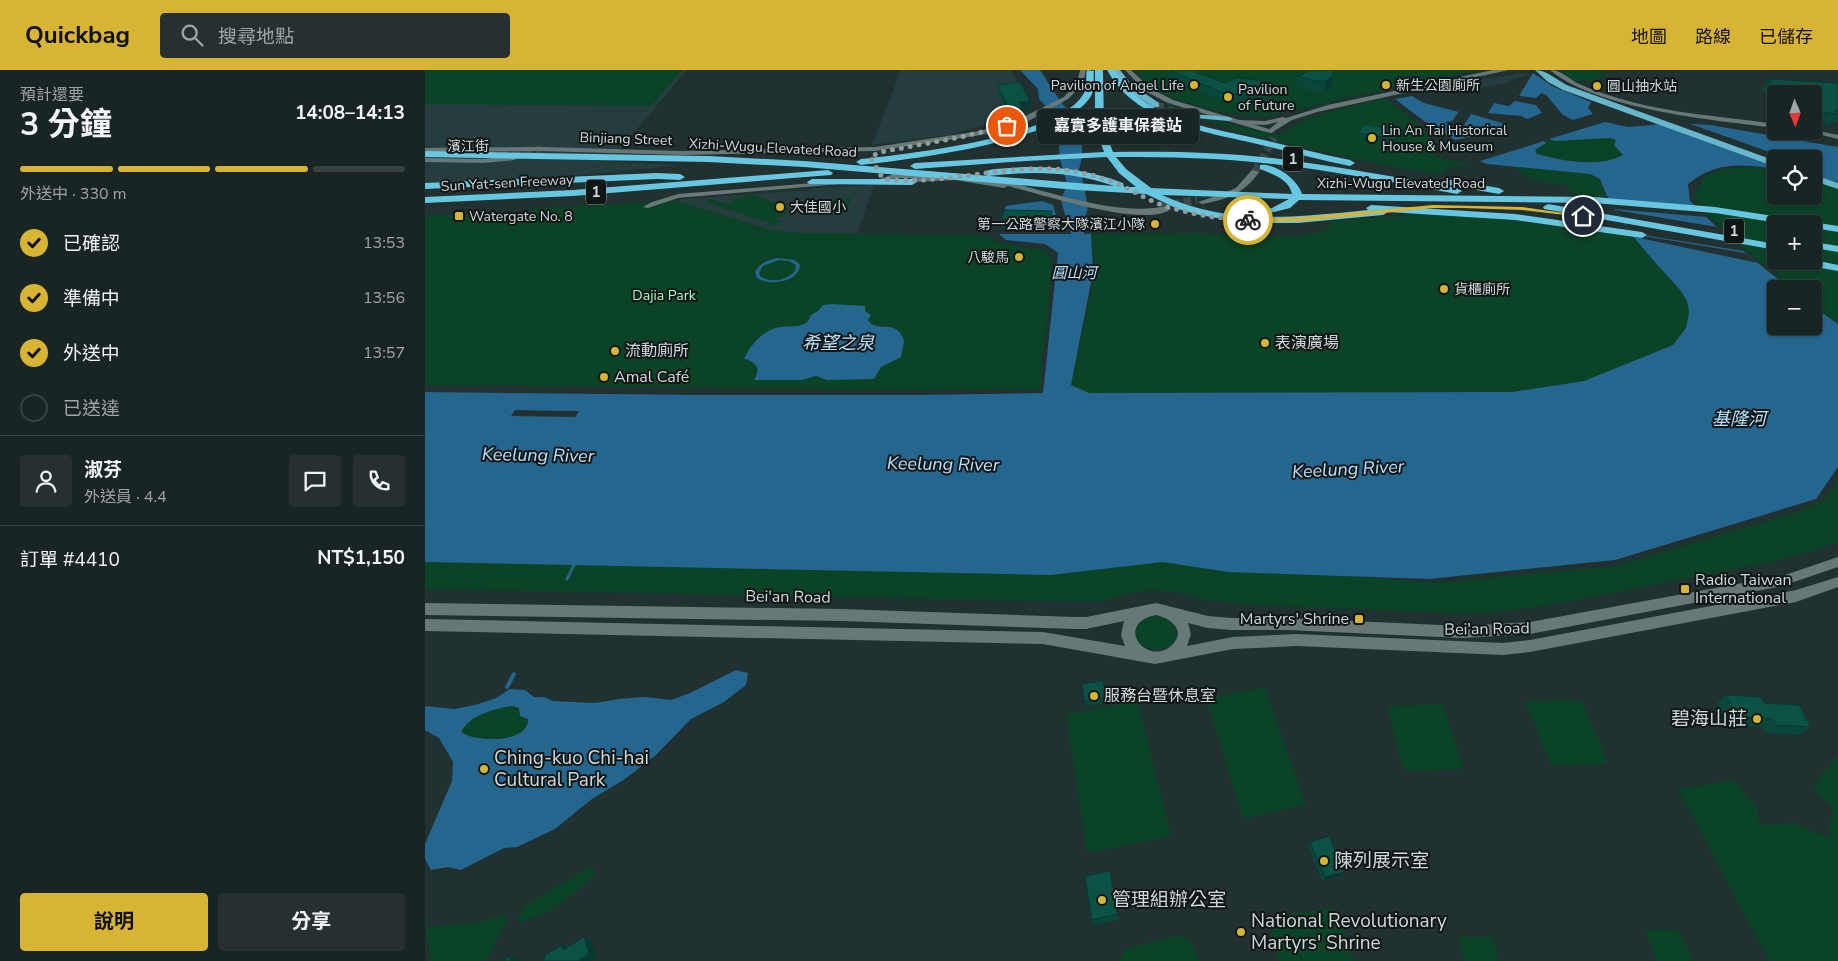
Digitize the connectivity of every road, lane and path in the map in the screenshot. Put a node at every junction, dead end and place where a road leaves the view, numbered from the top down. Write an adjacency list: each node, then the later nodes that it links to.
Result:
1 (1083, 70): 23 (main road, Binjiang Street)
2 (1088, 70): 12 (highway)
3 (1105, 70): 28 (highway)
4 (1111, 70): 21 (highway)
5 (1117, 70): 13 (highway)
6 (1121, 70): 21 (highway)
7 (1128, 70): 16 (main road)
8 (1506, 70): 14 (main road)
9 (1537, 70): 19 (highway)
10 (1545, 70): 19 (highway)
11 (1552, 70): 18 (street); 19 (highway)
12 (1096, 75): 34 (highway); 55 (highway)
13 (1156, 105)
14 (1302, 115): 17 (main road); 17 (main road)
15 (1195, 116): 16 (highway)
16 (1229, 119): 17 (main road)
17 (1239, 122)
18 (1767, 125)
19 (1692, 132): 30 (highway); 33 (highway)
20 (1823, 134): 22 (street)
21 (1237, 136): 41 (highway)
22 (1838, 137)
23 (915, 144): 24 (main road, Binjiang Street); 29 (main road)
24 (845, 148): 26 (main road, Binjiang Street); 29 (main road)
25 (425, 149): 26 (main road, Binjiang Street); 26 (main road, Binjiang Street)
26 (541, 149)
27 (1034, 154): 28 (highway, Sun Yat-sen Freeway / 1); 34 (highway, Sun Yat-sen Freeway / 1); 41 (highway, Sun Yat-sen Freeway / 1); 50 (highway, Sun Yat-sen Freeway / 1)
28 (1189, 155): 56 (highway, Sun Yat-sen Freeway / 1)
29 (870, 157): 32 (main road, Binjiang Street); 42 (main road)
30 (1767, 157)
31 (425, 158): 32 (main road, 濱江街); 32 (main road, Binjiang Street); 57 (highway, Xizhi-Wugu Elevated Road / 1)
32 (512, 158)
33 (1767, 161)
34 (805, 168): 39 (highway, Sun Yat-sen Freeway / 1)
35 (1012, 170): 37 (highway); 45 (highway); 55 (highway)
36 (1252, 171): 51 (main road)
37 (973, 175): 40 (highway); 42 (main road); 45 (main road)
38 (1822, 176): 44 (highway)
39 (687, 178): 46 (highway); 49 (highway, Sun Yat-sen Freeway / 1)
40 (955, 178): 42 (main road); 48 (main road)
41 (1422, 178): 59 (highway, Sun Yat-sen Freeway / 1)
42 (883, 179): 53 (street)
43 (1822, 180): 47 (highway)
44 (1838, 181)
45 (1007, 183): 48 (main road)
46 (425, 186)
47 (1838, 186)
48 (1031, 190): 54 (main road)
49 (425, 194)
50 (425, 200)
51 (1200, 201)
52 (425, 207): 66 (highway, Xizhi-Wugu Elevated Road / 1)
53 (646, 207)
54 (1164, 208)
55 (1211, 215): 56 (highway)
56 (1601, 217): 59 (highway, Sun Yat-sen Freeway / 1)
57 (1767, 218)
58 (1822, 226): 60 (highway)
59 (1693, 228): 61 (highway, 1); 62 (highway, 1)
60 (1838, 229)
61 (1767, 237)
62 (1767, 245)
63 (1822, 246): 64 (highway)
64 (1838, 249)
65 (1822, 255): 67 (highway)
66 (1767, 256)
67 (1838, 258)
68 (1822, 265): 69 (highway)
69 (1838, 268)
70 (1838, 562): 73 (main road, Bei'an Road)
71 (1838, 582): 75 (main road, Bei'an Road)
72 (425, 609): 73 (main road, Bei'an Road)
73 (1156, 609): 75 (main road); 75 (main road)
74 (425, 625): 75 (main road, Bei'an Road)
75 (1155, 657)

